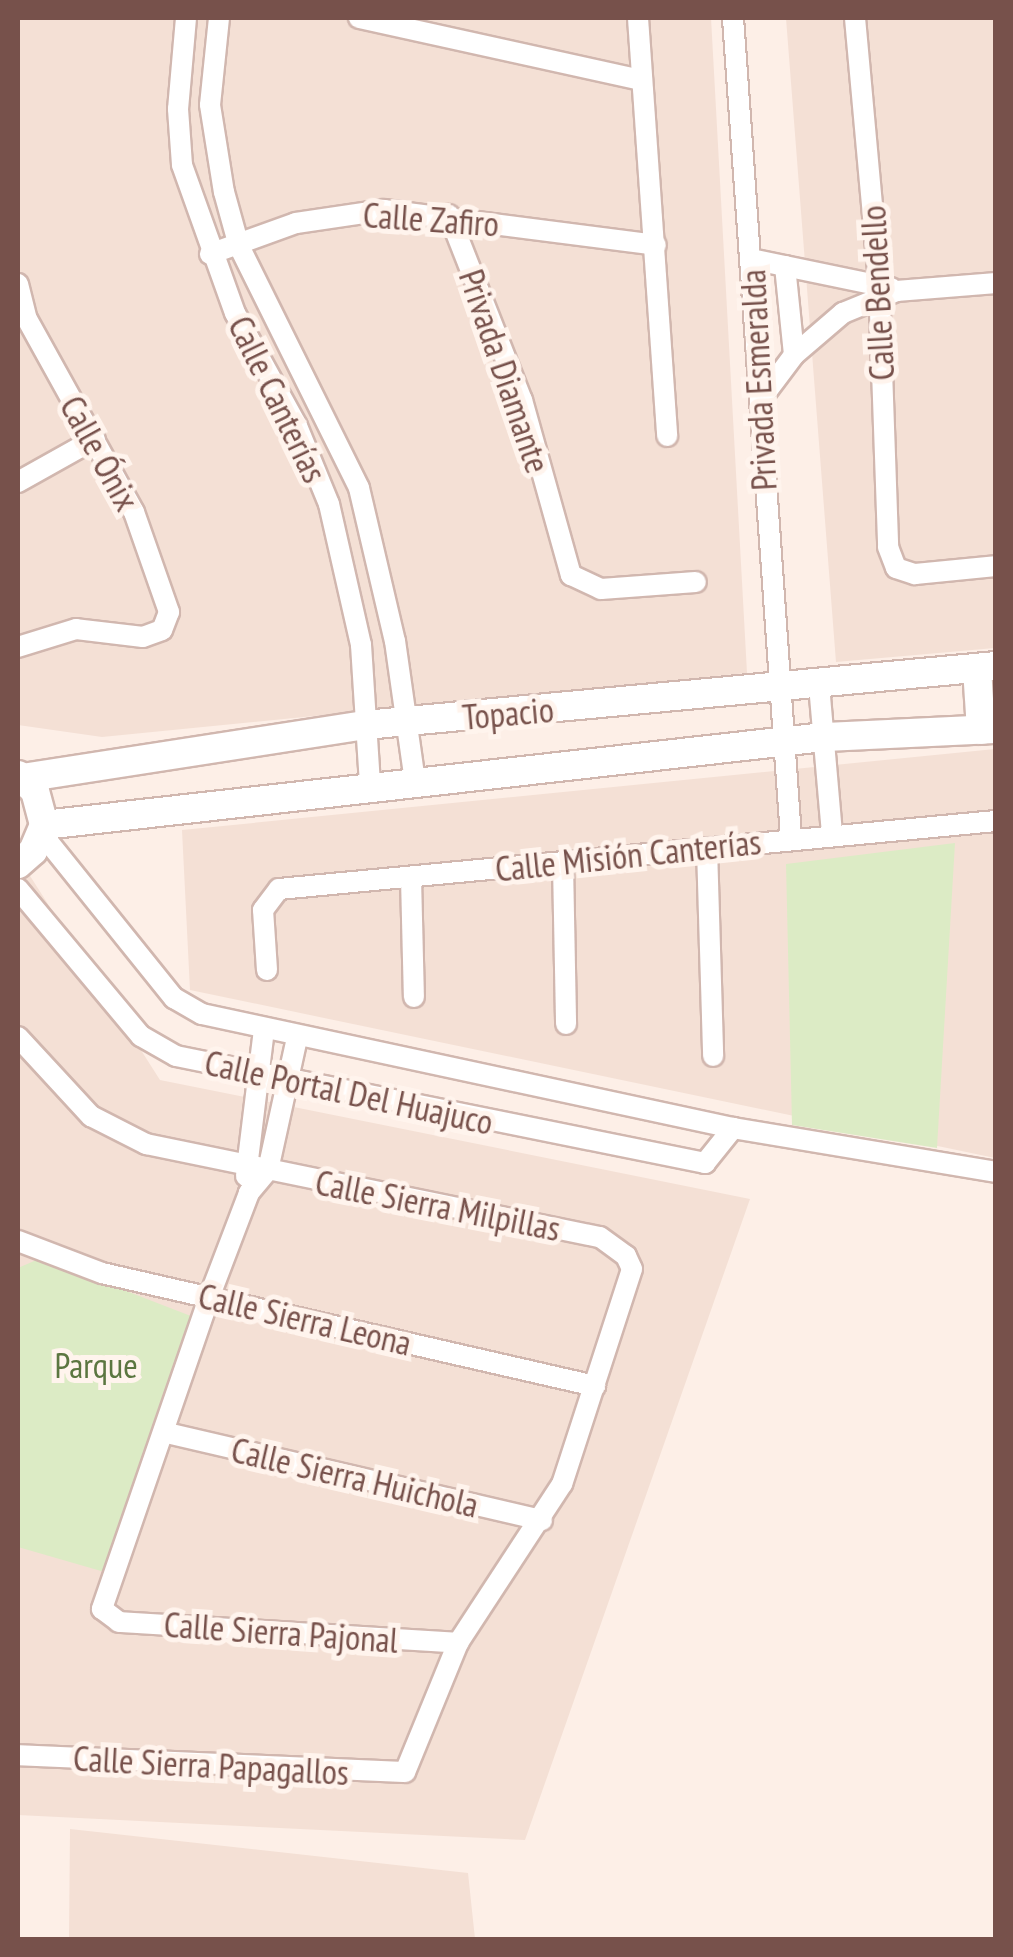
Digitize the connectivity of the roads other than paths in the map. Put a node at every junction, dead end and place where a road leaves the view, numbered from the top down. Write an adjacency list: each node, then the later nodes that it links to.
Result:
1 (186, 18): 11 (street, Calle Canterías)
2 (219, 18): 10 (street, Calle Canterías)
3 (358, 18): 7 (street)
4 (638, 18): 7 (street)
5 (734, 18): 12 (street, Privada Esmeralda)
6 (855, 18): 16 (street, Calle Bendello)
7 (640, 80): 9 (street)
8 (449, 215): 9 (street, Calle Zafiro); 10 (street, Calle Zafiro); 24 (street, Privada Diamante)
9 (656, 244): 20 (street)
10 (239, 246): 11 (street, Calle Zafiro); 25 (street, Calle Canterías)
11 (210, 254): 26 (street, Calle Canterías)
12 (751, 259): 13 (street); 19 (street, Privada Esmeralda)
13 (785, 266): 16 (street); 18 (street)
14 (996, 283): 16 (street)
15 (18, 284): 17 (street, Calle Ónix)
16 (885, 292): 18 (street); 23 (street, Calle Bendello)
17 (22, 321): 21 (street, Calle Ónix)
18 (794, 355): 19 (street)
19 (760, 399): 30 (street, Privada Esmeralda)
20 (667, 436)
21 (96, 439): 22 (street); 27 (street, Calle Ónix)
22 (18, 482)
23 (996, 566)
24 (696, 582)
25 (396, 641): 26 (street); 31 (street, Calle Canterías)
26 (361, 646): 32 (street, Calle Canterías)
27 (18, 647)
28 (986, 667): 29 (street, Topacio); 33 (street)
29 (819, 685): 30 (street, Topacio); 34 (street)
30 (776, 690): 31 (street, Topacio); 35 (street, Privada Esmeralda)
31 (408, 722): 32 (street, Topacio); 37 (street, Calle Canterías)
32 (366, 726): 36 (street, Topacio); 38 (street, Calle Canterías)
33 (988, 730): 34 (street, Topacio)
34 (824, 738): 35 (street, Topacio); 41 (street)
35 (780, 742): 37 (street, Topacio); 42 (street, Privada Esmeralda)
36 (20, 777): 40 (street)
37 (415, 781): 38 (street, Topacio)
38 (370, 785): 40 (street, Topacio)
39 (996, 821): 41 (street, Calle Misión Canterías)
40 (43, 830): 44 (street); 51 (street, Calle Portal Del Huajuco)
41 (832, 832): 42 (street, Calle Misión Canterías)
42 (791, 838): 43 (street, Calle Misión Canterías)
43 (707, 848): 45 (street, Calle Misión Canterías); 54 (street)
44 (18, 864)
45 (563, 864): 46 (street, Calle Misión Canterías); 50 (street)
46 (412, 878): 48 (street, Calle Misión Canterías); 49 (street)
47 (18, 889): 55 (street, Calle Portal Del Huajuco)
48 (267, 970)
49 (414, 997)
50 (566, 1024)
51 (264, 1030): 53 (street, Calle Portal Del Huajuco); 55 (street)
52 (18, 1037): 58 (street, Calle Sierra Milpillas)
53 (297, 1038): 56 (street); 57 (street, Calle Portal Del Huajuco)
54 (714, 1056)
55 (257, 1076): 56 (street, Calle Portal Del Huajuco); 58 (street)
56 (286, 1082): 57 (street, Calle Portal Del Huajuco); 59 (street)
57 (733, 1128): 60 (street, Calle Portal Del Huajuco)
58 (244, 1166): 59 (street, Calle Sierra Milpillas); 61 (street)
59 (268, 1170): 61 (street); 64 (street, Calle Sierra Milpillas)
60 (996, 1172)
61 (249, 1193): 63 (street)
62 (18, 1241): 63 (street, Calle Sierra Leona)
63 (209, 1298): 64 (street, Calle Sierra Leona); 65 (street)
64 (595, 1386): 66 (street)
65 (167, 1433): 66 (street, Calle Sierra Huichola); 67 (street, Calle Sierra Pajonal)
66 (542, 1520): 67 (street)
67 (458, 1643): 68 (street, Calle Sierra Papagallos)
68 (18, 1755)

